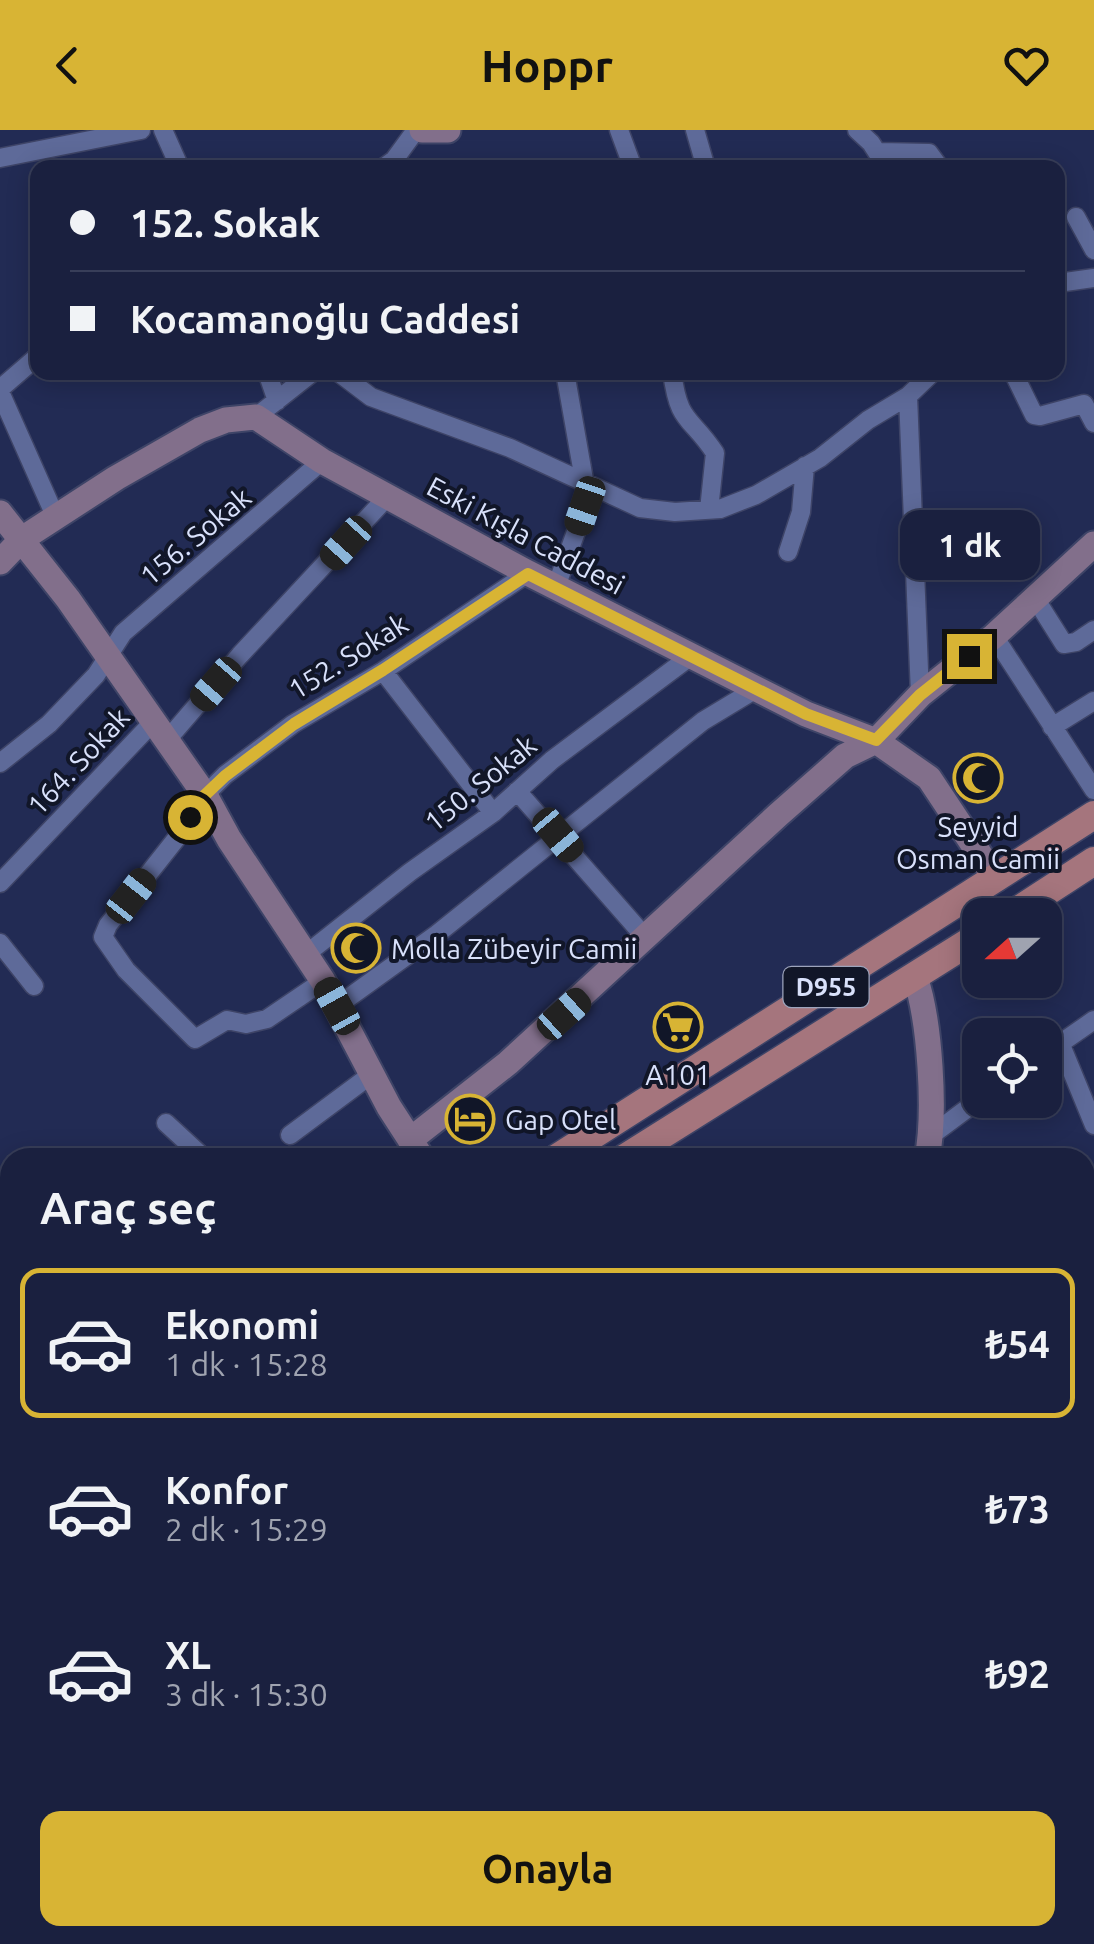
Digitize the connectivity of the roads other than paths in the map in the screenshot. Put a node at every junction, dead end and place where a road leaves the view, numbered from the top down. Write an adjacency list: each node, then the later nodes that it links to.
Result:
1 (141, 130): 9 (street)
2 (163, 130): 10 (street)
3 (419, 130): 4 (street); 8 (street)
4 (448, 130)
5 (620, 130): 13 (street)
6 (695, 130): 14 (street)
7 (857, 130): 15 (street)
8 (402, 149): 11 (street); 12 (street)
9 (0, 158)
10 (176, 160)
11 (394, 160)
12 (408, 160)
13 (631, 160)
14 (704, 160)
15 (882, 160): 16 (street)
16 (934, 160)
17 (1076, 217): 18 (street)
18 (1094, 250)
19 (1094, 278): 20 (street)
20 (1065, 282)
21 (30, 363): 29 (street)
22 (270, 380): 31 (street)
23 (303, 380): 31 (street)
24 (349, 380): 36 (street)
25 (567, 380): 36 (street)
26 (673, 380): 38 (street)
27 (925, 380): 30 (street)
28 (1017, 380): 33 (street)
29 (0, 391): 40 (street)
30 (908, 396): 35 (street); 54 (street)
31 (278, 401): 32 (street)
32 (256, 417): 34 (street, Eski Kışla Caddesi); 40 (street)
33 (1094, 424)
34 (322, 461): 37 (street, Eski Kışla Caddesi); 50 (street, 156. Sokak)
35 (805, 466): 38 (street); 43 (street)
36 (586, 480): 38 (street); 46 (street)
37 (388, 496): 45 (street, Eski Kışla Caddesi); 57 (street, 164. Sokak)
38 (709, 510)
39 (0, 513): 41 (street)
40 (56, 518): 41 (street)
41 (22, 539): 44 (street); 50 (street)
42 (1094, 544): 47 (street)
43 (788, 552)
44 (0, 562)
45 (528, 574): 46 (street, Eski Kışla Caddesi); 52 (street, 152. Sokak)
46 (556, 587): 51 (street, Eski Kışla Caddesi)
47 (1035, 598): 48 (street); 49 (street)
48 (1094, 630)
49 (994, 636): 54 (street); 56 (street)
50 (107, 655): 57 (street); 59 (street, 156. Sokak)
51 (691, 656): 53 (street, Eski Kışla Caddesi); 61 (street, 150. Sokak)
52 (383, 670): 62 (street, 152. Sokak); 63 (street)
53 (756, 689): 58 (street, Eski Kışla Caddesi); 65 (street)
54 (920, 695): 58 (street)
55 (1094, 701): 56 (street)
56 (1052, 727): 60 (street)
57 (161, 730): 62 (street); 68 (street, 164. Sokak)
58 (876, 740): 67 (street, Eski Kışla Caddesi); 70 (street)
59 (0, 763)
60 (1094, 790)
61 (518, 791): 63 (street, 150. Sokak); 65 (street)
62 (205, 795): 73 (street); 75 (street, 152. Sokak)
63 (492, 812): 73 (street, 150. Sokak)
64 (1094, 815): 67 (main road, D955)
65 (558, 835): 70 (street); 77 (street)
66 (1094, 861): 69 (main road)
67 (996, 879): 90 (main road, D955)
68 (0, 883)
69 (1037, 898)
70 (645, 937): 89 (street)
71 (0, 943): 76 (street)
72 (962, 947): 74 (main road, D955)
73 (305, 955): 75 (street)
74 (915, 977): 86 (street); 91 (main road, D955)
75 (323, 980): 77 (street)
76 (34, 986)
77 (337, 1006): 81 (street)
78 (1094, 1020): 79 (street)
79 (1062, 1043)
80 (1062, 1066): 84 (street)
81 (372, 1074): 85 (street); 88 (street)
82 (962, 1116): 86 (street)
83 (166, 1123): 87 (street)
84 (1094, 1125)
85 (290, 1136)
86 (928, 1147)
87 (193, 1148)
88 (415, 1148)
89 (417, 1148)
90 (573, 1148)
91 (641, 1148)

